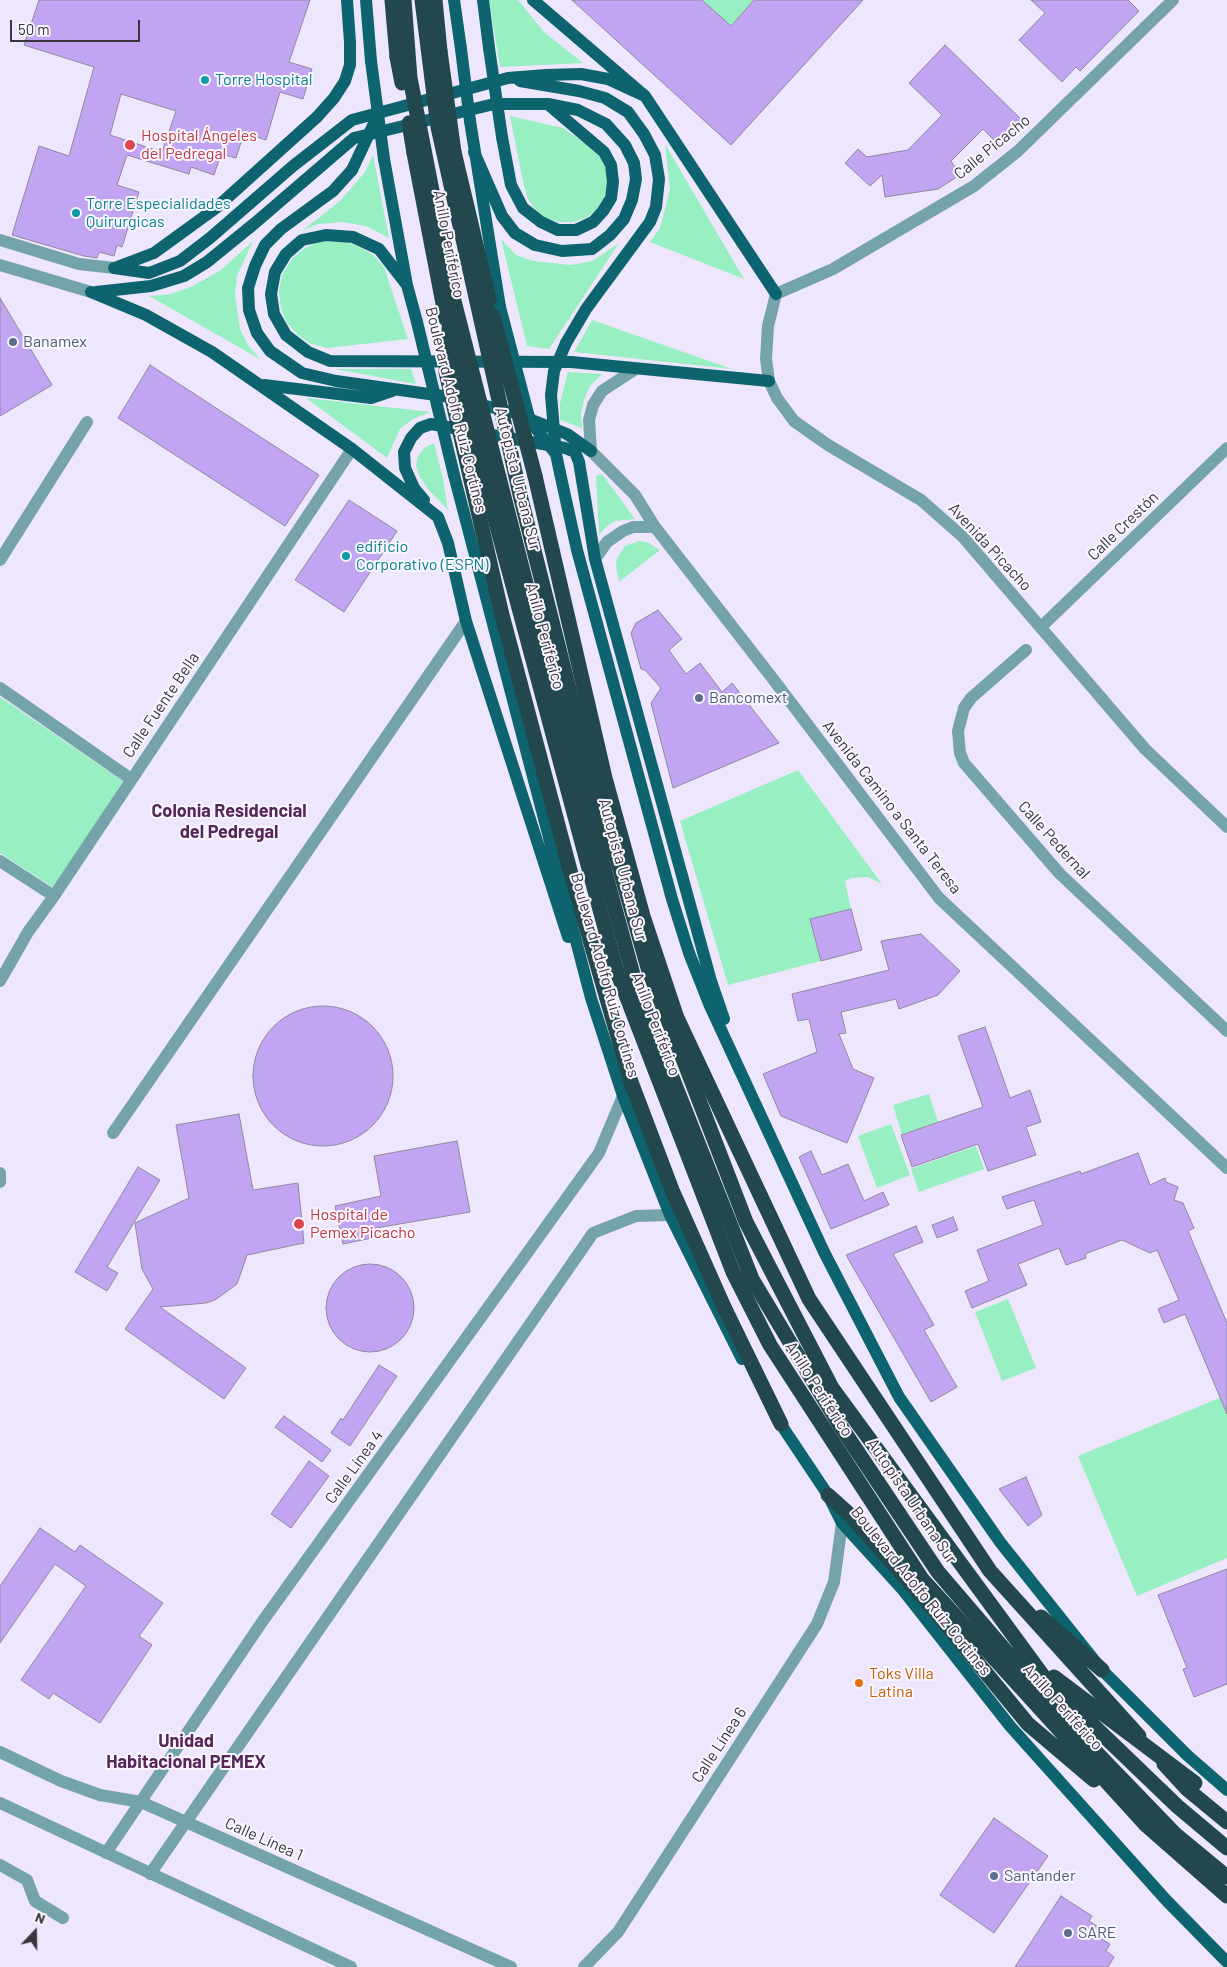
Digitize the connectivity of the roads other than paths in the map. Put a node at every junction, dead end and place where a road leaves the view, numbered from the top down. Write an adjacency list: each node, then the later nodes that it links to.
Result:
1 (346, 0): 18 (main road)
2 (366, 0): 14 (main road, Boulevard Adolfo Ruiz Cortines, bridge)
3 (392, 0): 68 (highway, Anillo Periférico, bridge)
4 (404, 0): 21 (highway, Autopista Urbana Sur, bridge)
5 (422, 0): 59 (highway, Autopista Urbana Sur, bridge)
6 (435, 0): 23 (highway, Anillo Periférico, bridge)
7 (454, 0): 15 (main road, bridge)
8 (483, 0): 13 (main road, bridge)
9 (533, 0): 12 (main road)
10 (1172, 0): 22 (street, Calle Picacho)
11 (508, 78): 12 (main road); 18 (main road); 32 (main road, bridge)
12 (645, 96): 22 (main road)
13 (548, 104): 15 (main road); 20 (main road)
14 (378, 115): 19 (main road, Boulevard Adolfo Ruiz Cortines, bridge); 27 (main road, bridge)
15 (474, 152): 23 (main road)
16 (0, 240): 18 (street)
17 (0, 265): 20 (street)
18 (114, 268)
19 (407, 285): 24 (main road); 46 (main road, Boulevard Adolfo Ruiz Cortines, bridge)
20 (91, 292): 26 (main road)
21 (452, 293): 55 (highway, bridge); 73 (highway, Autopista Urbana Sur, bridge)
22 (776, 294): 25 (street, Avenida Picacho)
23 (497, 311): 32 (main road, bridge); 58 (highway, Anillo Periférico, bridge)
24 (634, 370): 25 (main road); 31 (street)
25 (769, 381): 38 (street, Avenida Picacho)
26 (262, 385): 27 (main road); 30 (main road)
27 (396, 389): 31 (main road)
28 (86, 422): 36 (street)
29 (1227, 448): 38 (street, Calle Crestón)
30 (352, 449): 33 (main road); 41 (street, Calle Fuente Bella)
31 (592, 451): 34 (street, Avenida Camino a Santa Teresa)
32 (556, 454): 48 (main road, bridge)
33 (438, 517): 35 (main road); 37 (main road)
34 (655, 527): 35 (street); 51 (street, Avenida Camino a Santa Teresa)
35 (595, 559): 48 (main road)
36 (0, 560)
37 (466, 621): 46 (main road); 50 (street)
38 (1041, 627): 42 (street, Avenida Picacho)
39 (1026, 650): 47 (street, Calle Pedernal)
40 (0, 688): 41 (street)
41 (131, 779): 44 (street, Calle Fuente Bella)
42 (1227, 827)
43 (0, 861): 44 (street)
44 (54, 896): 45 (street, Calle Fuente Bella)
45 (0, 981)
46 (591, 998): 49 (main road, Boulevard Adolfo Ruiz Cortines)
47 (1227, 1031)
48 (742, 1072): 60 (main road)
49 (623, 1096): 54 (main road, Boulevard Adolfo Ruiz Cortines); 63 (street, Calle Línea 4)
50 (113, 1133)
51 (1227, 1168)
52 (0, 1173): 53 (street)
53 (0, 1181)
54 (670, 1215): 55 (main road, Boulevard Adolfo Ruiz Cortines); 66 (street)
55 (782, 1424): 56 (main road, Boulevard Adolfo Ruiz Cortines)
56 (828, 1495): 57 (main road, Boulevard Adolfo Ruiz Cortines); 68 (highway)
57 (842, 1523): 76 (main road, Boulevard Adolfo Ruiz Cortines); 79 (street, Calle Línea 6)
58 (990, 1572): 60 (highway); 67 (highway, Anillo Periférico)
59 (1030, 1658): 65 (highway, bridge); 69 (highway, Autopista Urbana Sur, bridge)
60 (1102, 1670): 62 (main road)
61 (0, 1752): 63 (street, Calle Línea 1)
62 (1227, 1790)
63 (141, 1802): 66 (street, Calle Línea 1); 70 (street, Calle Línea 4)
64 (0, 1804): 70 (street)
65 (1227, 1810)
66 (186, 1822): 72 (street); 78 (street, Calle Línea 1)
67 (1227, 1822)
68 (1145, 1824): 74 (highway, Anillo Periférico)
69 (1227, 1848)
70 (106, 1853): 72 (street)
71 (0, 1866): 75 (street)
72 (150, 1874): 77 (street)
73 (1227, 1877)
74 (1227, 1896)
75 (63, 1918)
76 (1227, 1962)
77 (351, 1967)
78 (511, 1967)
79 (584, 1967)

